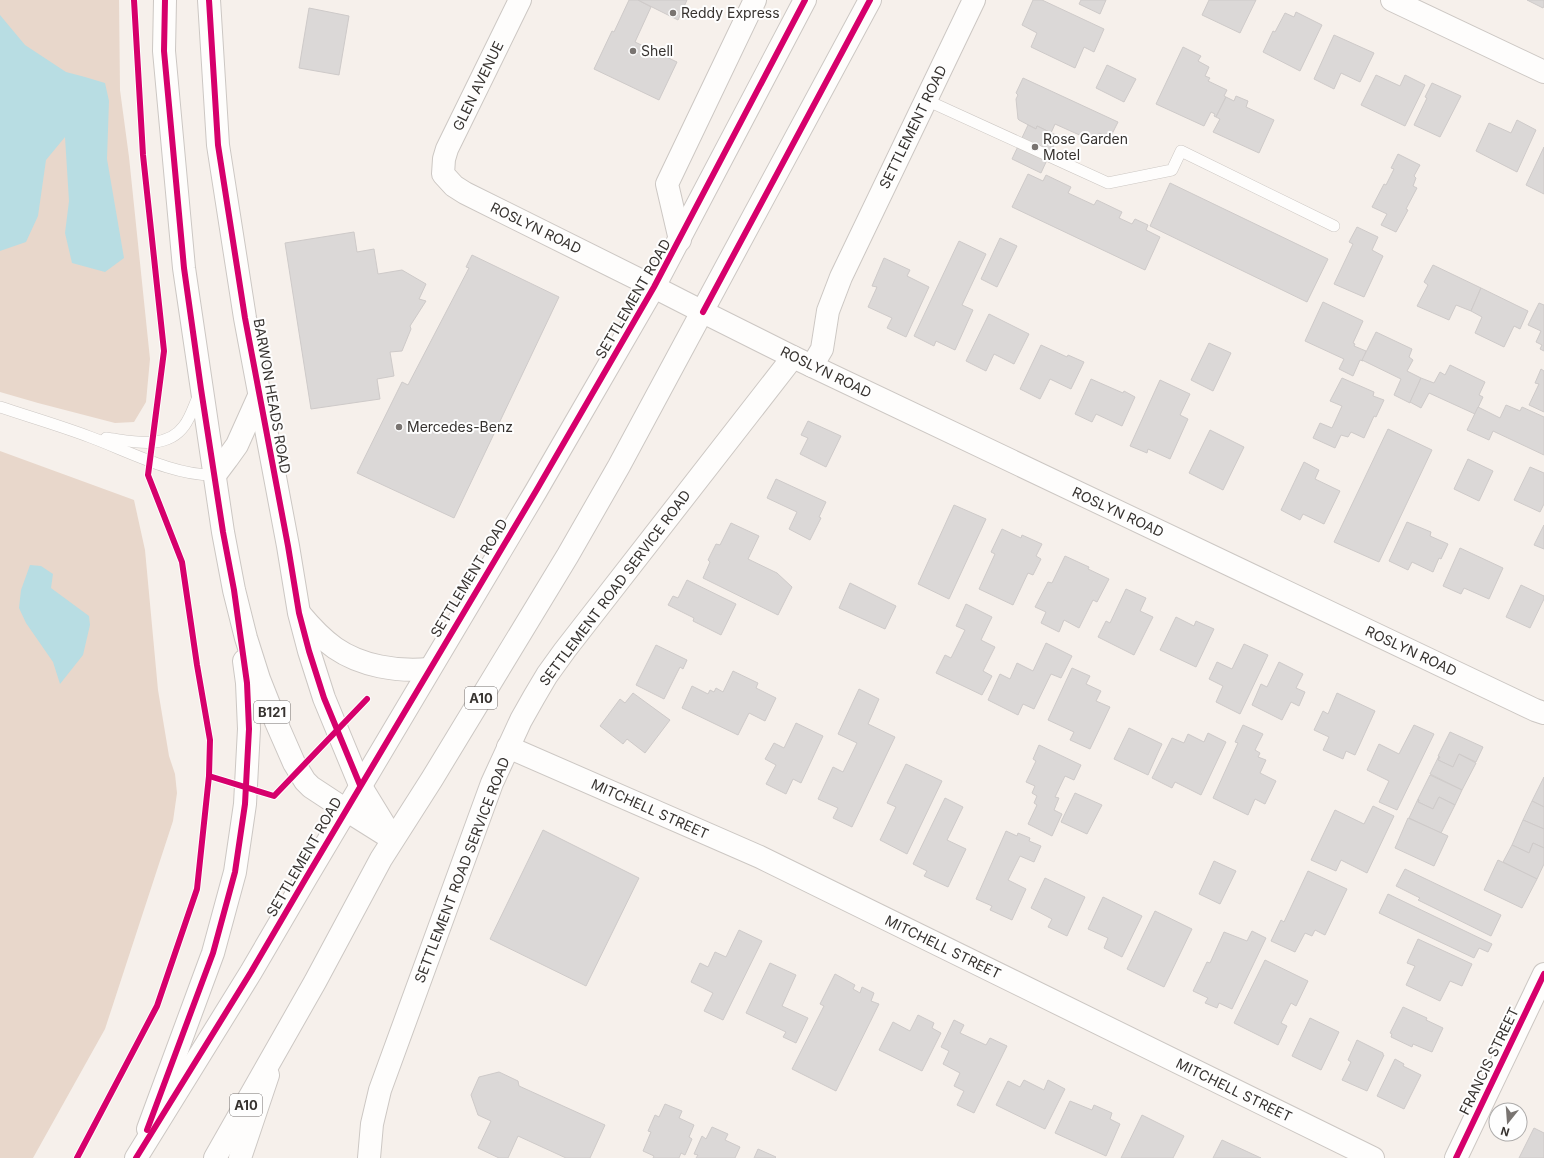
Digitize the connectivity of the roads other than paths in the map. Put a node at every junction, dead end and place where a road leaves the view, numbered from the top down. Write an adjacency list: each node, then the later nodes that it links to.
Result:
1 (164, 0): 18 (main road, B121)
2 (209, 0): 19 (main road, BARWON HEADS ROAD)
3 (520, 0): 11 (main road, GLEN AVENUE)
4 (755, 0): 13 (main road)
5 (805, 0): 13 (main road, SETTLEMENT ROAD)
6 (870, 0): 15 (main road, A10)
7 (1392, 0): 9 (main road)
8 (972, 2): 10 (main road, SETTLEMENT ROAD)
9 (1544, 72)
10 (926, 100): 12 (lane); 17 (main road, SETTLEMENT ROAD)
11 (443, 174): 14 (main road, ROSLYN ROAD)
12 (1334, 226)
13 (680, 240): 14 (main road, SETTLEMENT ROAD)
14 (654, 287): 15 (main road, ROSLYN ROAD); 25 (main road, SETTLEMENT ROAD)
15 (703, 312): 16 (main road, ROSLYN ROAD); 30 (main road, A10)
16 (792, 357): 17 (main road, ROSLYN ROAD); 27 (main road, SETTLEMENT ROAD SERVICE ROAD)
17 (812, 366): 26 (main road, ROSLYN ROAD)
18 (201, 389): 21 (lane); 22 (main road, B121)
19 (259, 396): 22 (main road); 24 (main road, BARWON HEADS ROAD)
20 (0, 408): 21 (lane)
21 (89, 436): 22 (lane)
22 (215, 475): 23 (main road, B121)
23 (234, 590): 29 (main road, B121); 33 (main road, B121)
24 (299, 613): 25 (main road); 28 (main road, BARWON HEADS ROAD)
25 (429, 669): 28 (main road, SETTLEMENT ROAD)
26 (1541, 713)
27 (508, 747): 36 (main road, SETTLEMENT ROAD SERVICE ROAD); 37 (main road, MITCHELL STREET)
28 (360, 785): 29 (main road, SETTLEMENT ROAD); 30 (main road, BARWON HEADS ROAD)
29 (346, 810): 30 (main road, B121); 33 (main road, SETTLEMENT ROAD)
30 (393, 839): 32 (main road, A10)
31 (1544, 974): 38 (main road, FRANCIS STREET)
32 (277, 1052): 34 (main road, A10); 35 (main road)
33 (138, 1154)
34 (215, 1158)
35 (240, 1158)
36 (369, 1158)
37 (1373, 1158)
38 (1456, 1158)

